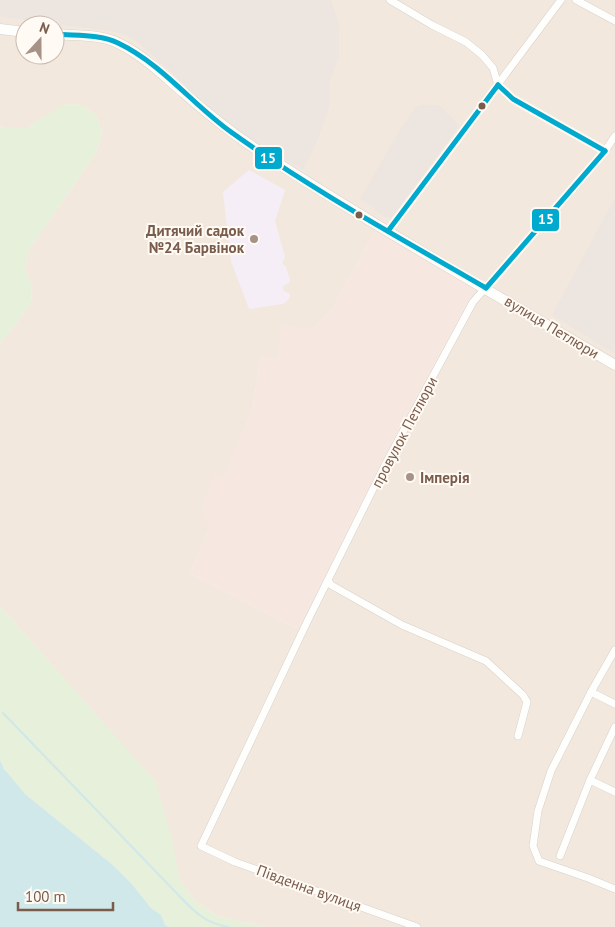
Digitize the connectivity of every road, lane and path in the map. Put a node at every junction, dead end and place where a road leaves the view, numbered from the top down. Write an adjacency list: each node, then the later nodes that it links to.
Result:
1 (390, 0): 8 (street)
2 (561, 0): 8 (street)
3 (576, 0): 4 (street)
4 (615, 21)
5 (0, 30): 6 (main road)
6 (15, 31)
7 (65, 35): 11 (main road, вулиця Петлюри)
8 (498, 85): 10 (street); 11 (street)
9 (615, 136): 10 (street, провулок Петлюри)
10 (605, 151): 12 (street, провулок Петлюри)
11 (388, 231): 12 (main road, вулиця Петлюри)
12 (486, 288): 13 (main road, вулиця Петлюри); 14 (street, провулок Петлюри)
13 (615, 365)
14 (328, 580): 19 (street); 22 (street, провулок Петлюри)
15 (615, 650): 16 (street)
16 (591, 692): 17 (street); 24 (street)
17 (615, 704)
18 (615, 727): 20 (street)
19 (518, 736)
20 (590, 780): 21 (street); 23 (street)
21 (615, 792)
22 (201, 846): 25 (street, Південна вулиця)
23 (560, 856)
24 (615, 889)
25 (417, 927)

